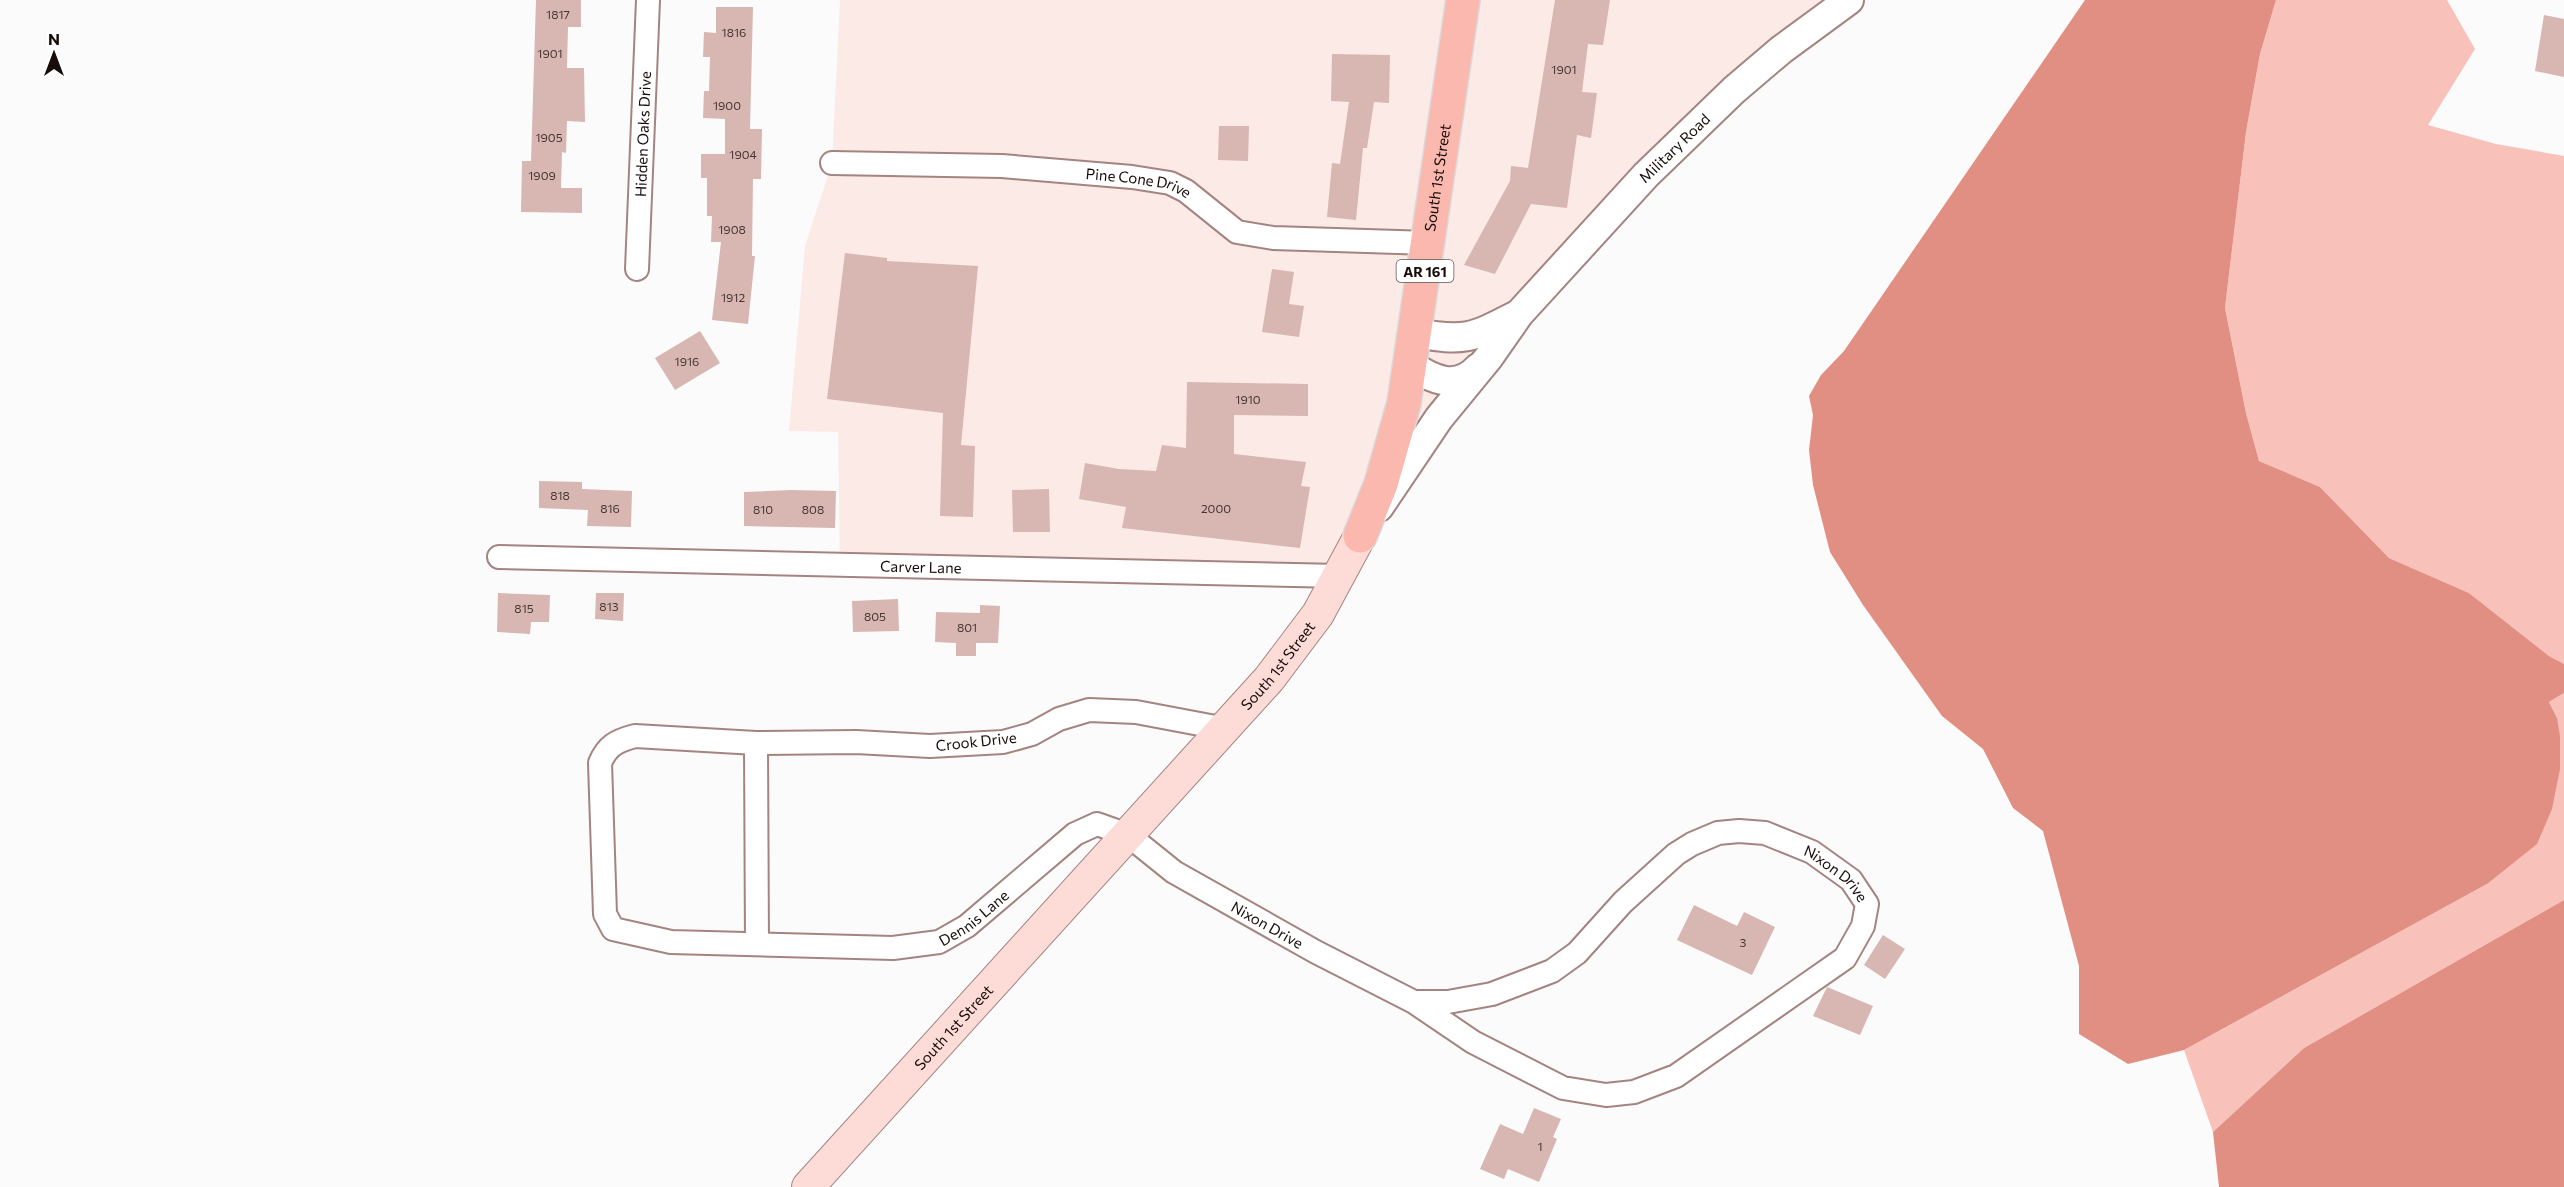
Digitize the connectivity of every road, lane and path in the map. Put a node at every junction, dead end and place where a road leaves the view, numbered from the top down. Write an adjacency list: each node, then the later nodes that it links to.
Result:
1 (648, 0): 6 (street, Hidden Oaks Drive)
2 (1463, 0): 5 (main road, South 1st Street / AR 161)
3 (1849, 0): 7 (street, Military Road)
4 (832, 163): 5 (street, Pine Cone Drive)
5 (1429, 243): 8 (main road, South 1st Street / AR 161)
6 (637, 269)
7 (1519, 314): 8 (street, Military Road); 9 (street, Military Road)
8 (1415, 333): 10 (main road, South 1st Street / AR 161)
9 (1489, 357): 10 (street, Military Road); 11 (street, Military Road)
10 (1411, 365): 11 (main road, South 1st Street / AR 161)
11 (1360, 536): 13 (main road, South 1st Street / AR 161)
12 (499, 557): 13 (street, Carver Lane)
13 (1341, 576): 14 (main road, South 1st Street / AR 161)
14 (1226, 729): 15 (street, Crook Drive); 16 (main road, South 1st Street / AR 161)
15 (756, 743): 17 (street); 17 (street, Crook Drive)
16 (1128, 835): 17 (street, Dennis Lane); 18 (street, Nixon Drive); 19 (main road, South 1st Street / AR 161)
17 (756, 944)
18 (1414, 1002): 18 (street, Nixon Drive)
19 (808, 1187)

